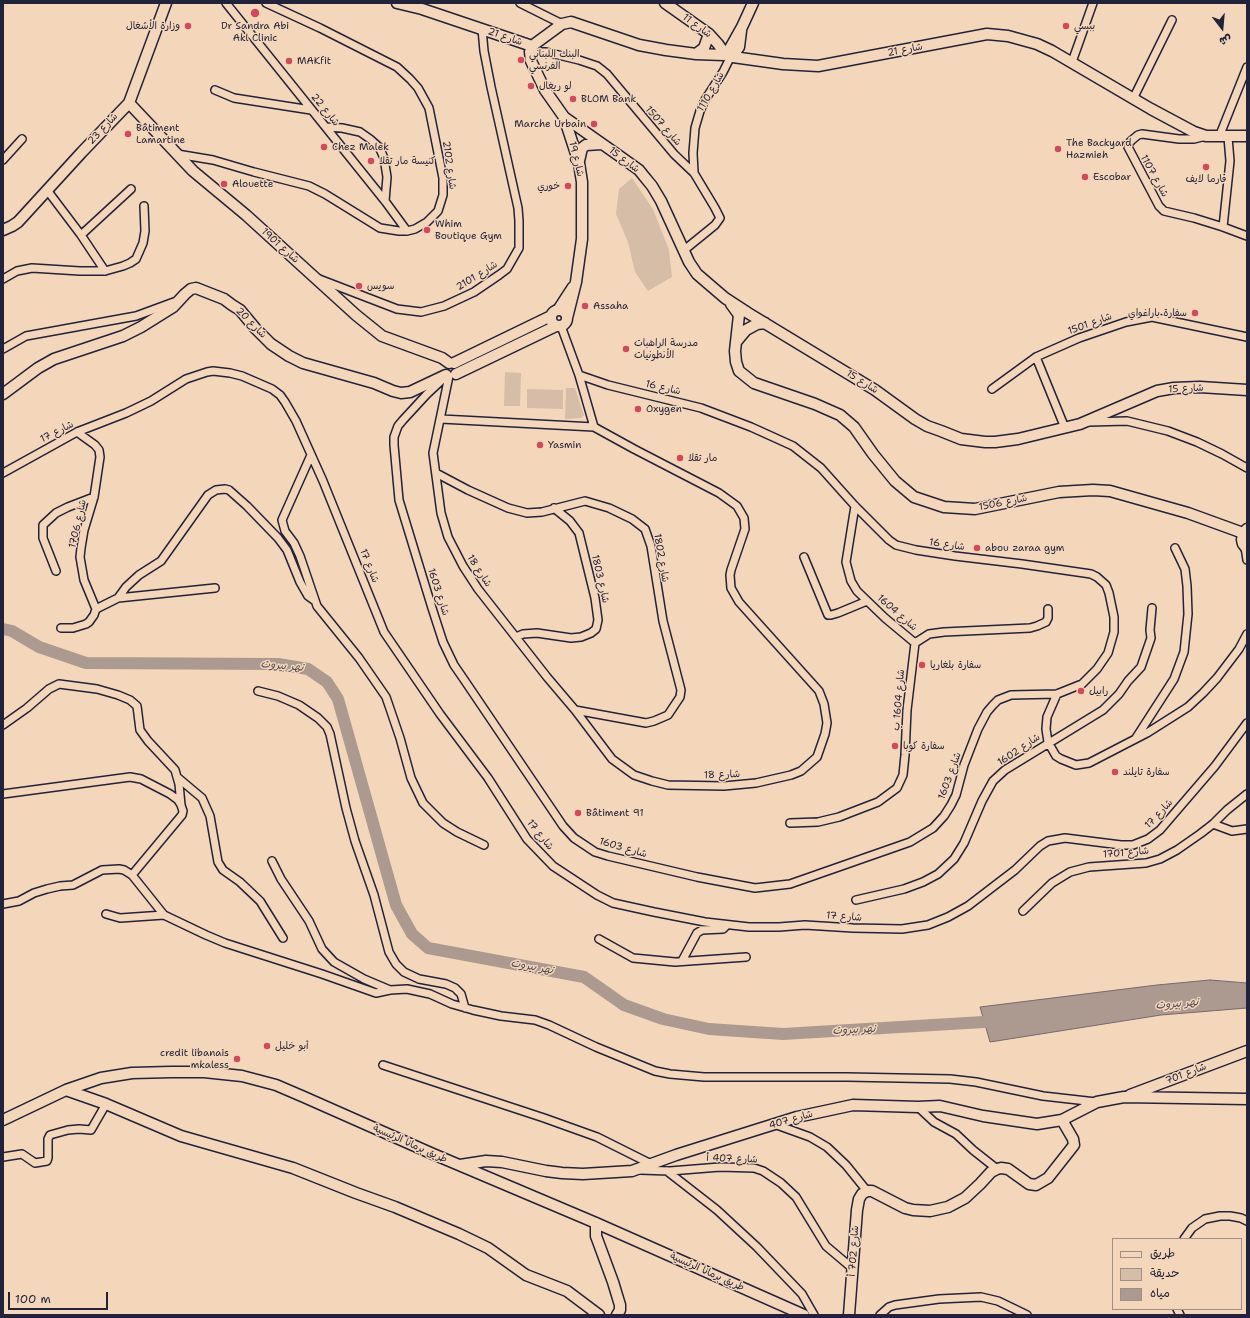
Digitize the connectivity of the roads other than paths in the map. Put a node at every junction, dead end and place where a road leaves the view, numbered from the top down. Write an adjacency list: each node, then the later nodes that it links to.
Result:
1 (166, 3): 23 (street, شارع 23)
2 (226, 3): 24 (street, شارع 22)
3 (266, 3): 42 (street, شارع 2102)
4 (397, 3): 12 (street, شارع 21)
5 (520, 3): 10 (street)
6 (665, 3): 13 (street, شارع 11)
7 (753, 3): 11 (street)
8 (1093, 3): 19 (street)
9 (1172, 20): 22 (street)
10 (562, 24): 15 (street, شارع 21); 16 (street, شارع 21)
11 (742, 27): 14 (street); 17 (street)
12 (482, 29): 15 (street, شارع 21); 47 (street, شارع 2101)
13 (709, 34): 16 (street); 17 (street, شارع 11)
14 (740, 41): 17 (street); 18 (street)
15 (531, 49): 25 (street, شارع 19); 35 (street, شارع 1507)
16 (696, 54): 17 (street, شارع 21)
17 (728, 56): 18 (street, شارع 21); 35 (street, شارع 1110)
18 (756, 59): 19 (street, شارع 21)
19 (1072, 62): 22 (street, شارع 21)
20 (1247, 67): 29 (street)
21 (215, 90): 24 (street)
22 (1134, 99): 27 (street, شارع 21)
23 (129, 103): 32 (street, شارع 1901); 37 (street, شارع 23)
24 (311, 110): 26 (street, شارع 22)
25 (564, 117): 31 (street, شارع 15); 34 (street, شارع 19)
26 (326, 127): 38 (street, شارع 22); 38 (street)
27 (1206, 136): 29 (street, شارع 21); 40 (street, شارع 1107)
28 (1247, 136): 29 (street, شارع 21)
29 (1223, 137): 40 (street)
30 (22, 139): 33 (street)
31 (602, 144): 34 (street); 45 (street, شارع 15)
32 (176, 154): 42 (street, شارع 2102); 47 (street, شارع 1901)
33 (3, 160)
34 (579, 163): 49 (street, شارع 19)
35 (694, 173): 45 (street, شارع 1507)
36 (131, 189): 43 (street)
37 (47, 190): 41 (street, شارع 23); 43 (street)
38 (385, 201): 42 (street, شارع 22)
39 (144, 206): 46 (street)
40 (1223, 227): 44 (street, شارع 1107)
41 (3, 230)
42 (407, 231)
43 (81, 235): 46 (street)
44 (1247, 236)
45 (683, 251): 50 (street, شارع 15)
46 (105, 271): 48 (street)
47 (315, 278): 59 (street, شارع 1901)
48 (3, 279)
49 (576, 282): 52 (street); 53 (street, شارع 19)
50 (725, 298): 54 (street, شارع 15); 56 (street, شارع 1506)
51 (178, 301): 57 (street); 60 (street, شارع 20); 64 (street, شارع 20)
52 (554, 313): 53 (street); 53 (street); 59 (street)
53 (562, 323): 60 (street); 61 (street)
54 (765, 323): 56 (street); 68 (street, شارع 15)
55 (1247, 337): 58 (street, شارع 1501)
56 (736, 342): 77 (street, شارع 1506)
57 (3, 349)
58 (1036, 357): 62 (street, شارع 1501); 68 (street)
59 (451, 363): 60 (street)
60 (449, 375): 65 (street, شارع 18); 95 (street, شارع 1603)
61 (579, 375): 67 (street); 75 (street, شارع 16)
62 (992, 389)
63 (1247, 390): 66 (street, شارع 15)
64 (3, 394)
65 (441, 419): 67 (street); 72 (street, شارع 18)
66 (1080, 424): 68 (street, شارع 15); 71 (street)
67 (594, 427): 96 (street, شارع 18)
68 (1065, 428)
69 (77, 432): 70 (street, شارع 17); 73 (street, شارع 17); 74 (street, شارع 1706)
70 (311, 455): 85 (street); 116 (street, شارع 17)
71 (1247, 468)
72 (436, 472): 76 (street, شارع 1802); 92 (street, شارع 18)
73 (3, 473)
74 (94, 497): 82 (street); 88 (street, شارع 1706)
75 (855, 506): 86 (street, شارع 1604); 95 (street, شارع 16)
76 (554, 508): 92 (street, شارع 1803); 96 (street, شارع 1802)
77 (1245, 531): 79 (street)
78 (1176, 548): 99 (street)
79 (1246, 548): 81 (street)
80 (804, 556): 86 (street)
81 (1247, 560)
82 (56, 571)
83 (215, 588): 84 (street)
84 (118, 598): 85 (street); 88 (street)
85 (315, 601): 108 (street)
86 (867, 601): 93 (street, شارع 1604)
87 (1152, 608): 100 (street, شارع 1602)
88 (96, 609): 90 (street)
89 (1048, 609): 93 (street, شارع 1604)
90 (60, 628)
91 (1247, 634): 99 (street)
92 (516, 637): 96 (street, شارع 18)
93 (915, 642): 105 (street, شارع 1604 ب)
94 (258, 691): 122 (street)
95 (1057, 694): 100 (street)
96 (575, 710)
97 (1247, 724): 116 (street, شارع 17)
98 (3, 725): 101 (street)
99 (1136, 739): 100 (street)
100 (1048, 742): 111 (street, شارع 1602)
101 (177, 777): 104 (street); 117 (street)
102 (3, 794): 104 (street)
103 (1247, 794): 106 (street, شارع 1701)
104 (181, 805): 110 (street)
105 (790, 823)
106 (1212, 824): 107 (street); 113 (street, شارع 1701)
107 (1247, 829)
108 (484, 845)
109 (272, 862): 121 (street)
110 (132, 875): 112 (street); 115 (street)
111 (856, 900)
112 (3, 904)
113 (1023, 911)
114 (106, 914): 115 (street)
115 (164, 915): 121 (street)
116 (727, 925): 120 (street)
117 (282, 938)
118 (599, 939): 120 (street)
119 (746, 958): 120 (street)
120 (682, 961)
121 (390, 990): 122 (street)
122 (465, 1008): 128 (street)
123 (1247, 1051): 126 (street, شارع 701)
124 (383, 1065): 135 (street)
125 (66, 1090): 129 (street); 131 (street, طريق برمانا الرئيسية); 136 (street, طريق برمانا الرئيسية)
126 (1124, 1097): 127 (street); 128 (street, شارع 407)
127 (1247, 1099)
128 (1097, 1102): 132 (street, شارع 407)
129 (106, 1104): 134 (street); 145 (street)
130 (918, 1107): 132 (street, شارع 407); 133 (street, شارع 407); 137 (street)
131 (3, 1120)
132 (1062, 1120): 137 (street)
133 (774, 1124): 135 (street, شارع 407); 140 (street)
134 (3, 1157)
135 (651, 1164): 138 (street, شارع 407)
136 (460, 1165): 138 (street, شارع 407); 142 (street, طريق برمانا الرئيسية)
137 (997, 1169): 140 (street)
138 (638, 1170): 139 (street, شارع 407 أ)
139 (667, 1171): 144 (street, شارع 407 أ); 148 (street)
140 (866, 1191): 144 (street, شارع 702 أ)
141 (1247, 1221): 143 (street)
142 (596, 1223): 146 (street); 147 (street, طريق برمانا الرئيسية)
143 (1185, 1238)
144 (852, 1268): 149 (street, شارع 702 أ)
145 (599, 1315)
146 (618, 1315)
147 (804, 1315)
148 (814, 1315)
149 (849, 1315)
150 (880, 1315): 151 (street)
151 (1027, 1315)

